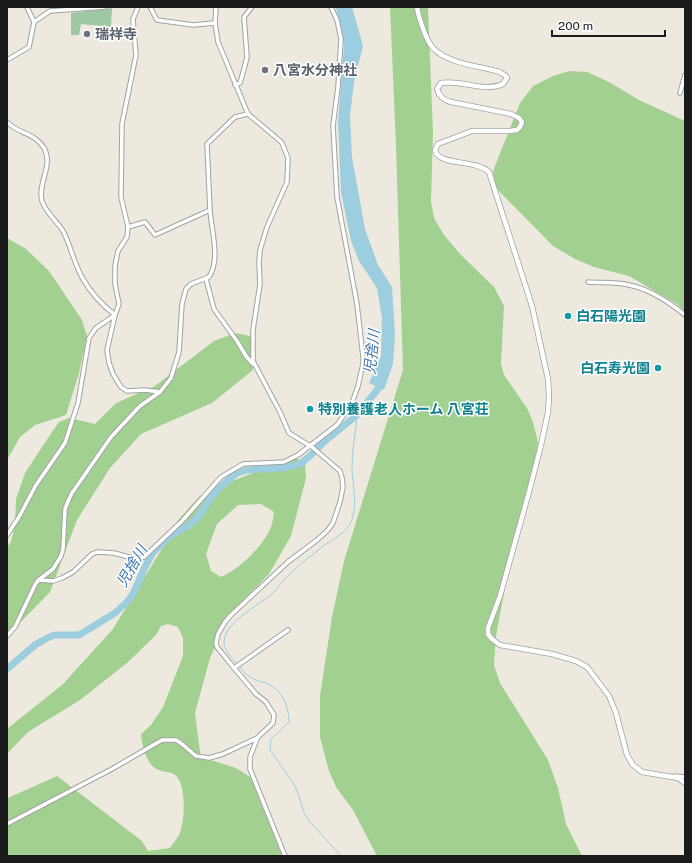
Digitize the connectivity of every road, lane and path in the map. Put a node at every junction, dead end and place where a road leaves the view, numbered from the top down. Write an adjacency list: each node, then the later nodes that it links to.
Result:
1 (27, 7): 9 (street)
2 (105, 7): 9 (street)
3 (138, 7): 18 (street)
4 (150, 7): 10 (street)
5 (216, 7): 10 (street)
6 (252, 7): 13 (street)
7 (331, 7): 25 (street)
8 (417, 7): 32 (street)
9 (34, 22): 11 (street)
10 (216, 23): 13 (street)
11 (7, 60)
12 (685, 76): 14 (street)
13 (235, 85): 15 (street)
14 (680, 93)
15 (248, 114): 17 (street); 23 (street)
16 (7, 122): 22 (street)
17 (210, 210): 18 (street); 19 (street)
18 (128, 227): 22 (street)
19 (206, 279): 23 (street); 24 (street)
20 (588, 282): 21 (street)
21 (685, 315)
22 (115, 316): 24 (street); 26 (street)
23 (254, 365): 25 (street)
24 (160, 392): 27 (street)
25 (311, 446): 27 (street); 30 (street)
26 (7, 535)
27 (38, 580): 29 (street)
28 (288, 630): 30 (street)
29 (7, 636)
30 (234, 668): 31 (street)
31 (257, 738): 35 (street); 36 (street)
32 (670, 776): 33 (street); 34 (street)
33 (685, 777)
34 (685, 783)
35 (7, 824)
36 (285, 856)

